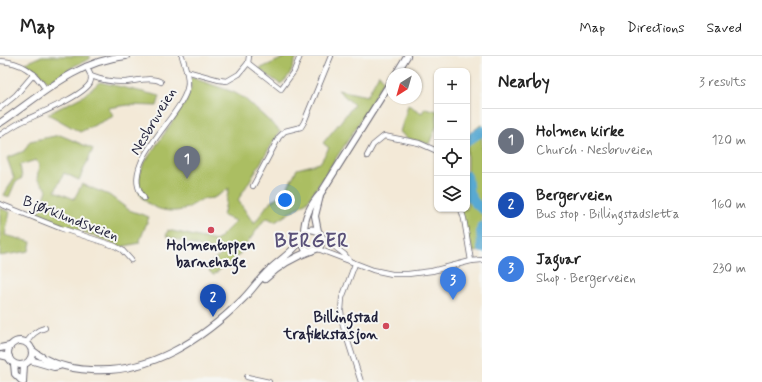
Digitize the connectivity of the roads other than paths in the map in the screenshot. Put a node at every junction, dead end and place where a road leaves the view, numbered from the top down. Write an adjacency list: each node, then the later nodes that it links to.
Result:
1 (126, 56): 9 (main road)
2 (182, 56): 11 (street, Nesbruveien)
3 (249, 56): 8 (street)
4 (300, 56): 8 (street)
5 (331, 56): 22 (street)
6 (407, 56): 10 (main road)
7 (0, 61): 12 (street)
8 (248, 64): 11 (street)
9 (86, 66): 13 (street); 15 (main road)
10 (400, 68)
11 (186, 71): 24 (street, Nesbruveien)
12 (34, 74): 15 (street); 17 (street)
13 (91, 76): 14 (street, Nesbruveien); 19 (street)
14 (161, 82)
15 (46, 90): 18 (main road)
16 (386, 90): 23 (main road)
17 (0, 108)
18 (0, 123)
19 (0, 135)
20 (434, 150): 21 (street)
21 (367, 156)
22 (253, 186)
23 (321, 193): 27 (main road); 28 (main road)
24 (144, 198)
25 (0, 204): 31 (street, Bjørklundsveien)
26 (462, 212): 34 (street)
27 (304, 232): 28 (main road); 29 (main road)
28 (320, 234): 30 (main road); 32 (street)
29 (301, 240): 30 (main road); 36 (main road)
30 (314, 250): 32 (street); 36 (main road)
31 (131, 260)
32 (349, 260): 35 (street)
33 (482, 260): 34 (street)
34 (473, 261): 35 (street)
35 (355, 264): 51 (street)
36 (257, 284): 47 (main road)
37 (46, 328): 38 (street)
38 (26, 343): 39 (main road); 41 (main road)
39 (10, 346): 40 (main road); 43 (main road)
40 (0, 348)
41 (32, 350): 44 (main road); 47 (main road)
42 (0, 355): 43 (main road)
43 (9, 357): 45 (main road)
44 (30, 360): 46 (main road); 47 (main road)
45 (14, 364): 46 (main road); 49 (main road)
46 (24, 365): 49 (main road)
47 (59, 366)
48 (247, 377): 50 (street)
49 (23, 382)
50 (269, 382)
51 (360, 382)

